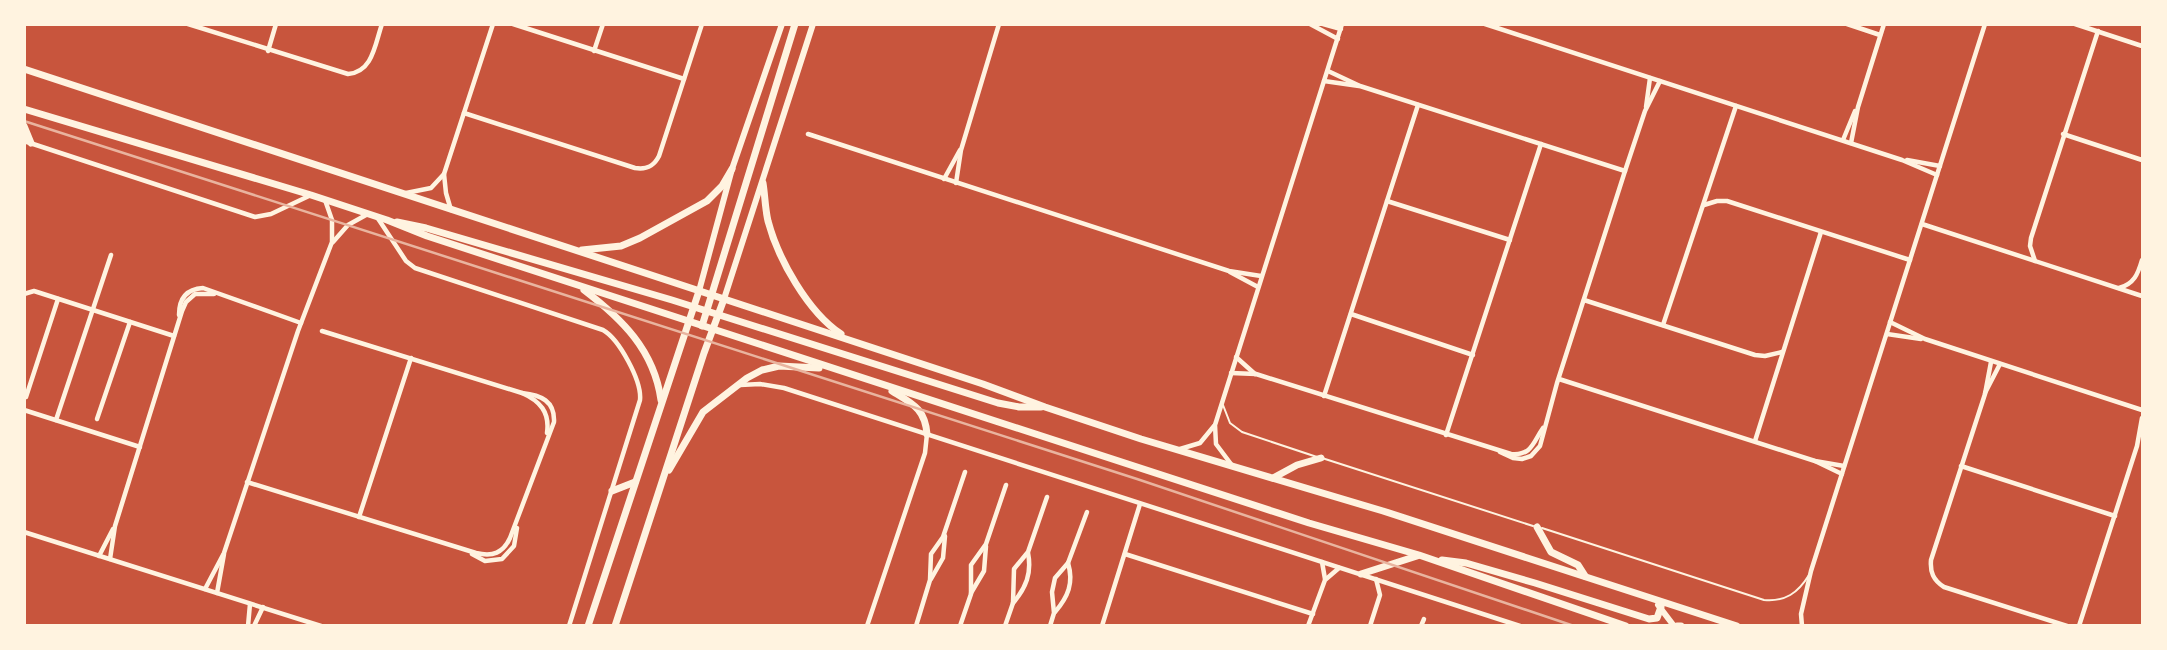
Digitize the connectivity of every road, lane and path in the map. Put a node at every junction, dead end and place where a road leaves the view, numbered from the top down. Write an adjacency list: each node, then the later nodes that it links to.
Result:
1 (188, 24): 24 (street)
2 (276, 24): 24 (street)
3 (382, 24): 24 (street)
4 (493, 24): 38 (street)
5 (513, 24): 25 (street)
6 (603, 24): 25 (street)
7 (702, 24): 29 (street)
8 (782, 24): 50 (main road)
9 (796, 24): 81 (main road)
10 (813, 24): 55 (main road)
11 (999, 24): 46 (street)
12 (1310, 24): 22 (street)
13 (1323, 24): 19 (street)
14 (1485, 24): 28 (street)
15 (1847, 24): 21 (street)
16 (1884, 24): 21 (street)
17 (1985, 24): 49 (street)
18 (2075, 24): 20 (street)
19 (1341, 27): 22 (street)
20 (2098, 32): 23 (street); 41 (street)
21 (1880, 35): 35 (street)
22 (1338, 39): 27 (street)
23 (2143, 46)
24 (268, 51)
25 (594, 51): 29 (street)
26 (24, 69): 57 (main road)
27 (1327, 71): 30 (street); 32 (street)
28 (1650, 78): 31 (street); 37 (street)
29 (684, 79): 38 (street)
30 (1324, 81): 32 (street); 75 (street)
31 (1660, 81): 34 (street); 37 (street)
32 (1360, 86): 33 (street)
33 (1418, 105): 45 (street); 60 (street)
34 (1736, 106): 42 (street); 61 (street)
35 (1858, 107): 42 (street); 44 (street)
36 (24, 109): 58 (main road)
37 (1645, 111): 51 (street)
38 (464, 113): 52 (street)
39 (24, 127): 43 (main road)
40 (808, 134): 54 (street)
41 (2063, 134): 48 (street); 73 (street)
42 (1843, 141): 44 (street)
43 (28, 142): 58 (street)
44 (1851, 143): 47 (street)
45 (1541, 144): 51 (street); 67 (street)
46 (961, 150): 54 (street); 56 (street)
47 (1902, 160): 49 (street); 53 (street)
48 (2143, 160)
49 (1940, 166): 53 (street)
50 (732, 169): 69 (main road); 79 (main road)
51 (1625, 171): 85 (street)
52 (444, 173): 57 (street); 62 (street)
53 (1937, 175): 65 (street)
54 (944, 179): 56 (street)
55 (763, 183): 84 (main road); 102 (main road)
56 (956, 183): 74 (street)
57 (404, 194): 62 (main road)
58 (311, 195): 59 (main road)
59 (325, 199): 63 (main road); 68 (street)
60 (1387, 201): 67 (street); 89 (street)
61 (1704, 206): 66 (street); 95 (street)
62 (452, 211): 69 (main road)
63 (372, 215): 64 (main road); 68 (street); 146 (street)
64 (387, 220): 76 (main road); 86 (main road)
65 (1922, 224): 71 (street); 73 (street)
66 (1821, 232): 71 (street); 103 (street)
67 (1510, 240): 104 (street)
68 (332, 242): 94 (street)
69 (571, 249): 79 (main road)
70 (111, 255): 87 (street)
71 (1910, 260): 93 (street)
72 (2143, 260): 78 (street)
73 (2035, 261): 78 (street)
74 (1229, 271): 75 (street); 77 (street)
75 (1261, 276): 77 (street)
76 (578, 285): 91 (main road); 119 (main road)
77 (1258, 287): 105 (street)
78 (2118, 288): 82 (street)
79 (699, 291): 81 (main road); 86 (main road)
80 (24, 294): 83 (street)
81 (712, 295): 84 (main road); 88 (main road)
82 (2143, 296)
83 (58, 299): 87 (street); 117 (street)
84 (724, 299): 90 (main road); 102 (main road)
85 (1584, 300): 95 (street); 112 (street)
86 (694, 307): 88 (main road); 91 (main road)
87 (92, 310): 92 (street); 125 (street)
88 (707, 311): 90 (main road); 96 (main road)
89 (1351, 314): 104 (street); 116 (street)
90 (718, 315): 97 (main road); 120 (main road)
91 (689, 321): 96 (main road); 119 (main road)
92 (130, 322): 100 (street); 124 (street)
93 (1890, 322): 99 (street); 101 (street)
94 (301, 323): 100 (street); 143 (street)
95 (1663, 325): 103 (street)
96 (702, 326): 97 (main road)
97 (712, 329): 109 (main road); 141 (main road)
98 (322, 331): 106 (street)
99 (1887, 334): 101 (street); 137 (street)
100 (174, 336): 132 (street)
101 (1926, 339): 107 (street)
102 (850, 340): 120 (main road)
103 (1782, 352): 130 (street)
104 (1473, 355): 128 (street)
105 (1236, 357): 110 (street); 111 (street)
106 (411, 358): 151 (street); 151 (street)
107 (1991, 362): 108 (street); 115 (street)
108 (2000, 365): 115 (street); 122 (street)
109 (836, 370): 113 (main road); 114 (main road)
110 (1231, 373): 111 (street); 118 (street)
111 (1256, 374): 116 (street)
112 (1559, 379): 128 (street); 130 (street)
113 (880, 384): 127 (main road); 160 (main road)
114 (739, 385): 127 (street); 141 (main road)
115 (1985, 394): 138 (street)
116 (1324, 396): 128 (street)
117 (26, 397)
118 (1222, 402): 126 (street); 134 (lane)
119 (661, 405): 144 (main road)
120 (1045, 407): 133 (main road)
121 (24, 410): 125 (street)
122 (2143, 410)
123 (2143, 418): 131 (street)
124 (97, 419)
125 (56, 420): 132 (street)
126 (1215, 425): 133 (street); 136 (street)
127 (927, 434): 148 (street); 192 (street)
128 (1446, 435)
129 (2143, 438): 131 (street)
130 (1755, 442): 135 (street)
131 (2137, 446): 150 (street)
132 (140, 447): 152 (street)
133 (1176, 449): 136 (main road)
134 (1321, 458): 142 (main road); 153 (lane)
135 (1815, 461): 137 (street); 140 (street)
136 (1233, 466): 142 (main road)
137 (1844, 466): 140 (street)
138 (1961, 466): 150 (street); 207 (street)
139 (965, 471): 155 (street)
140 (1842, 474): 167 (street)
141 (664, 477): 191 (main road)
142 (1273, 478): 169 (main road)
143 (247, 482): 151 (street); 158 (street)
144 (635, 482): 146 (main road); 190 (main road)
145 (1006, 485): 156 (street)
146 (612, 491): 189 (street)
147 (1047, 497): 157 (street)
148 (1140, 504): 159 (street); 164 (street)
149 (1087, 512): 165 (street)
150 (2115, 516): 208 (street)
151 (358, 517)
152 (115, 526): 161 (street); 162 (street)
153 (1537, 527): 167 (lane); 169 (main road)
154 (24, 532): 161 (street)
155 (945, 533): 171 (street); 171 (street)
156 (986, 544): 175 (street); 175 (street)
157 (1028, 552): 177 (street); 177 (street)
158 (225, 553): 173 (street); 174 (street)
159 (1125, 554): 182 (street); 197 (street)
160 (1419, 555): 163 (main road); 168 (main road)
161 (99, 556): 162 (street)
162 (110, 559): 173 (street)
163 (1431, 560): 180 (main road); 183 (main road)
164 (1322, 562): 166 (street); 172 (street)
165 (1068, 563): 181 (street); 181 (street)
166 (1339, 568): 168 (street); 172 (street)
167 (1811, 571): 206 (street)
168 (1361, 574): 170 (street)
169 (1585, 576): 176 (main road)
170 (1375, 579): 185 (street); 199 (street)
171 (930, 580): 193 (street)
172 (1325, 580): 182 (street)
173 (205, 589): 174 (street)
174 (217, 593): 178 (street)
175 (971, 594): 194 (street)
176 (1653, 599): 180 (main road); 205 (main road)
177 (1013, 603): 195 (street)
178 (250, 604): 179 (street); 186 (street)
179 (263, 607): 187 (street); 188 (street)
180 (1661, 607): 204 (main road)
181 (1054, 613): 196 (street)
182 (1313, 614): 198 (street)
183 (1598, 616): 202 (main road); 203 (main road)
184 (1424, 619): 200 (street)
185 (1502, 623): 201 (street)
186 (248, 625)
187 (254, 625)
188 (321, 625)
189 (569, 625)
190 (588, 625)
191 (615, 625)
192 (867, 625)
193 (916, 625)
194 (960, 625)
195 (1005, 625)
196 (1050, 625)
197 (1102, 625)
198 (1308, 625)
199 (1370, 625)
200 (1421, 625)
201 (1520, 625)
202 (1608, 625)
203 (1626, 625)
204 (1677, 625)
205 (1737, 625)
206 (1802, 625)
207 (2067, 625)
208 (2079, 625)

